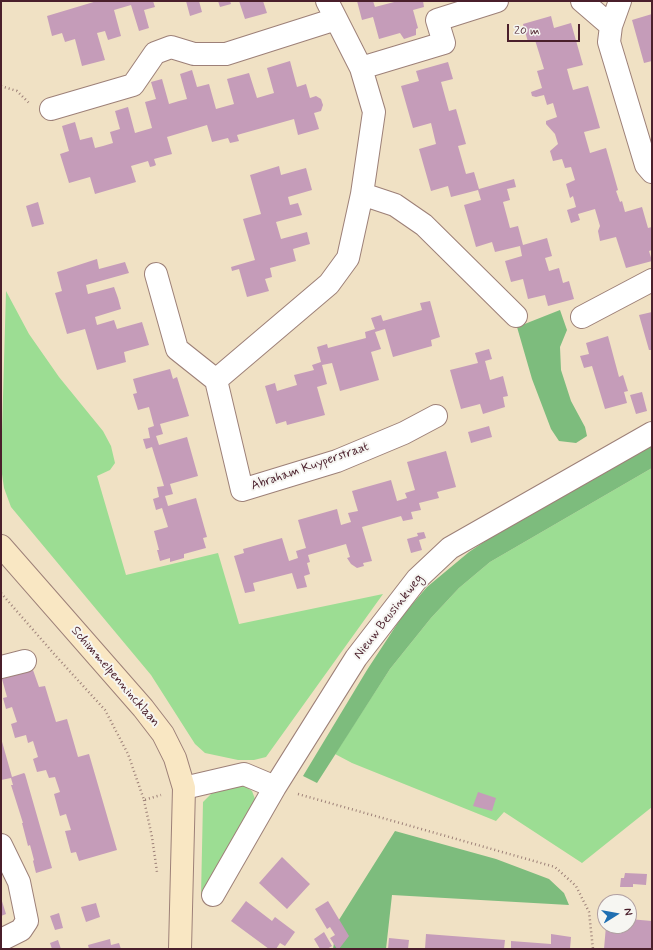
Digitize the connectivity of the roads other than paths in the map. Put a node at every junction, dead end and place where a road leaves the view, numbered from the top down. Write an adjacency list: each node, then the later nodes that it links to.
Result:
1 (497, 1): 6 (street)
2 (582, 1): 5 (street)
3 (620, 1): 5 (street)
4 (332, 10): 6 (street); 7 (street)
5 (611, 26): 8 (street)
6 (361, 68): 9 (street)
7 (51, 109)
8 (652, 172)
9 (362, 194): 12 (street); 14 (street)
10 (156, 274): 14 (street)
11 (652, 280): 13 (street)
12 (516, 316)
13 (582, 317)
14 (216, 380): 15 (street, Abraham Kuyperstraat)
15 (436, 416)
16 (652, 433): 20 (street, Nieuw Beusinkweg)
17 (1, 546): 21 (street, Schimmelpennincklaan)
18 (25, 661): 19 (street)
19 (1, 667)
20 (275, 787): 21 (street); 23 (street, Nieuw Beusinkweg)
21 (184, 788): 25 (street, Schimmelpennincklaan)
22 (1, 845): 24 (street)
23 (213, 895)
24 (1, 940)
25 (180, 949)

